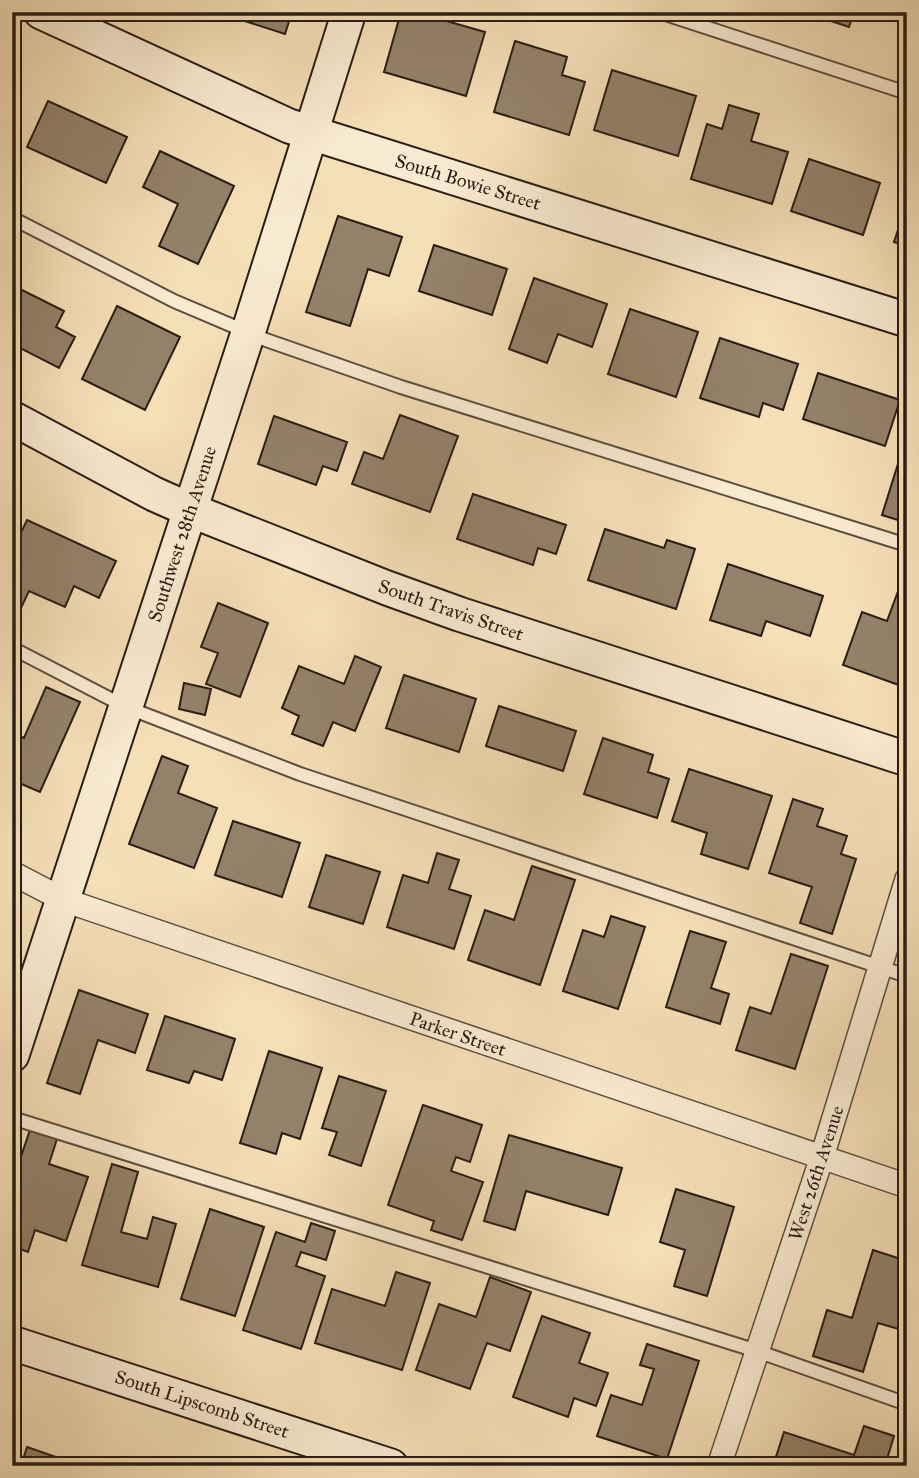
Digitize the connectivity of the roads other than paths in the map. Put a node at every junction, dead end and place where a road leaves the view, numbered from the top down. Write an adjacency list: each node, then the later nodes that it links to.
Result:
1 (41, 12): 5 (main road, South Bowie Street)
2 (349, 12): 5 (main road, Southwest 28th Avenue)
3 (659, 12): 4 (lane)
4 (907, 93)
5 (312, 133): 7 (main road, South Bowie Street); 8 (main road, Southwest 28th Avenue)
6 (12, 218): 8 (lane)
7 (907, 320)
8 (248, 333): 10 (main road, Southwest 28th Avenue); 11 (lane)
9 (12, 418): 10 (main road, South Travis Street)
10 (190, 510): 13 (main road, Southwest 28th Avenue); 14 (main road, South Travis Street)
11 (907, 545)
12 (12, 648): 13 (lane)
13 (126, 707): 17 (main road, Southwest 28th Avenue); 18 (lane)
14 (907, 759)
15 (12, 873): 17 (street, Parker Street)
16 (907, 879): 18 (street, West 26th Avenue)
17 (64, 900): 20 (main road, Southwest 28th Avenue); 22 (street, Parker Street)
18 (880, 967): 19 (lane); 22 (street, West 26th Avenue)
19 (907, 976)
20 (12, 1055)
21 (12, 1118): 25 (lane)
22 (822, 1157): 23 (street, Parker Street); 25 (street, West 26th Avenue)
23 (907, 1186)
24 (12, 1343): 27 (main road, South Lipscomb Street)
25 (757, 1352): 26 (lane); 28 (street, West 26th Avenue)
26 (907, 1404)
27 (391, 1466)
28 (719, 1466)

